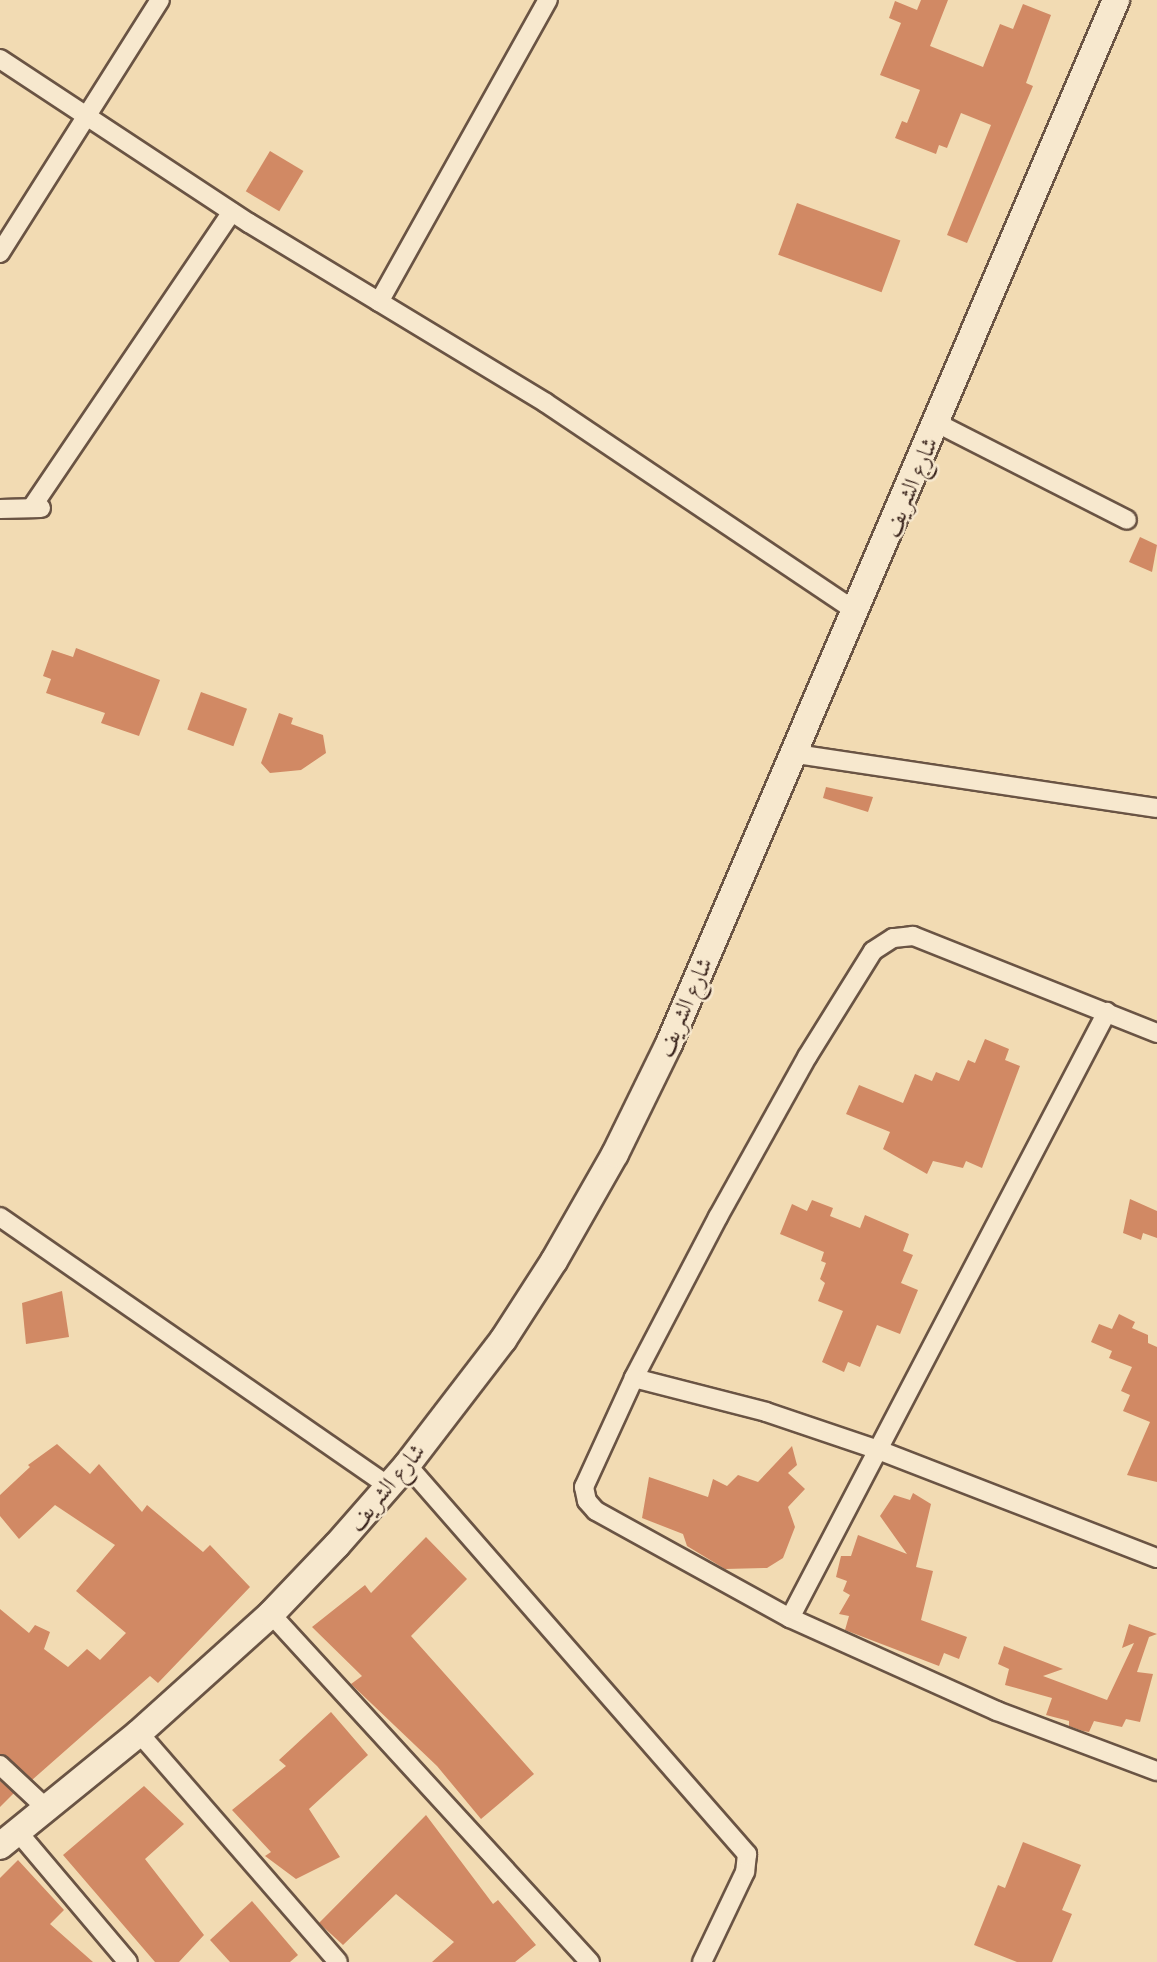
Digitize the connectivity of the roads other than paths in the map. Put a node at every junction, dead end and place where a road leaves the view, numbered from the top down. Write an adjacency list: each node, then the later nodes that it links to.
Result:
1 (160, 0): 5 (street)
2 (548, 0): 8 (street)
3 (1116, 0): 9 (main road, شارع الشريف)
4 (0, 59): 5 (street)
5 (86, 116): 6 (street); 7 (street)
6 (232, 212): 8 (street); 10 (street)
7 (0, 253)
8 (379, 302): 12 (street)
9 (937, 423): 11 (street); 12 (main road, شارع الشريف)
10 (0, 509)
11 (1127, 520)
12 (857, 612): 13 (main road, شارع الشريف)
13 (796, 754): 14 (street); 20 (main road, شارع الشريف)
14 (1157, 808)
15 (1107, 1012): 16 (street); 18 (street); 19 (street)
16 (1157, 1033)
17 (0, 1217): 21 (street)
18 (634, 1378): 19 (street); 24 (street)
19 (881, 1451): 22 (street); 24 (street)
20 (407, 1465): 21 (main road, شارع الشريف); 33 (street)
21 (388, 1486): 23 (main road, شارع الشريف)
22 (1157, 1558)
23 (271, 1614): 25 (main road, شارع الشريف); 32 (street)
24 (790, 1618): 27 (street)
25 (139, 1733): 28 (main road, شارع الشريف); 31 (street)
26 (0, 1765): 28 (street)
27 (1157, 1771)
28 (46, 1808): 29 (main road, شارع الشريف)
29 (9, 1839): 30 (street)
30 (128, 1962)
31 (338, 1962)
32 (590, 1962)
33 (702, 1962)

